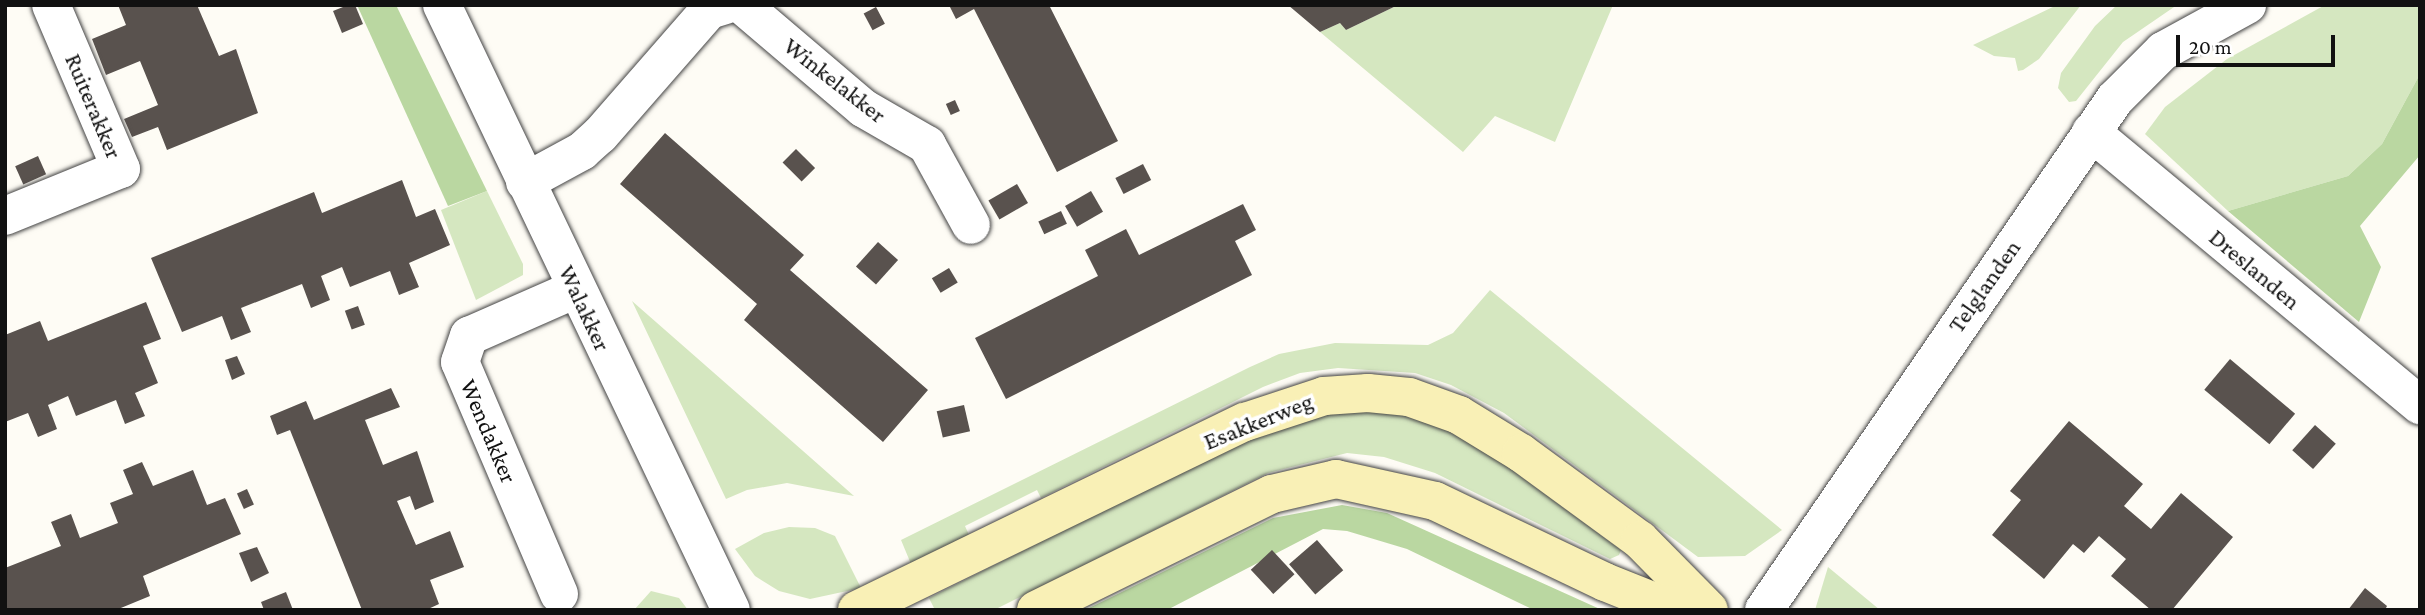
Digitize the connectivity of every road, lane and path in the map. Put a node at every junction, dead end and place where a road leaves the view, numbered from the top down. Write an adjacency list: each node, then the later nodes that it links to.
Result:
1 (51, 5): 8 (street, Ruiterakker)
2 (442, 5): 7 (street, Walakker)
3 (724, 5): 7 (street)
4 (741, 5): 9 (street, Winkelakker)
5 (2247, 5): 6 (street, Telglanden)
6 (2091, 132): 11 (street, Dreslanden); 18 (street, Telglanden)
7 (525, 182): 10 (street, Walakker)
8 (5, 216)
9 (971, 225)
10 (576, 289): 12 (street, Wendakker); 13 (street, Walakker)
11 (2420, 405)
12 (559, 594)
13 (731, 610)
14 (857, 610): 17 (street, Esakkerweg)
15 (1036, 610): 16 (street)
16 (1702, 610)
17 (1709, 610)
18 (1764, 610)

